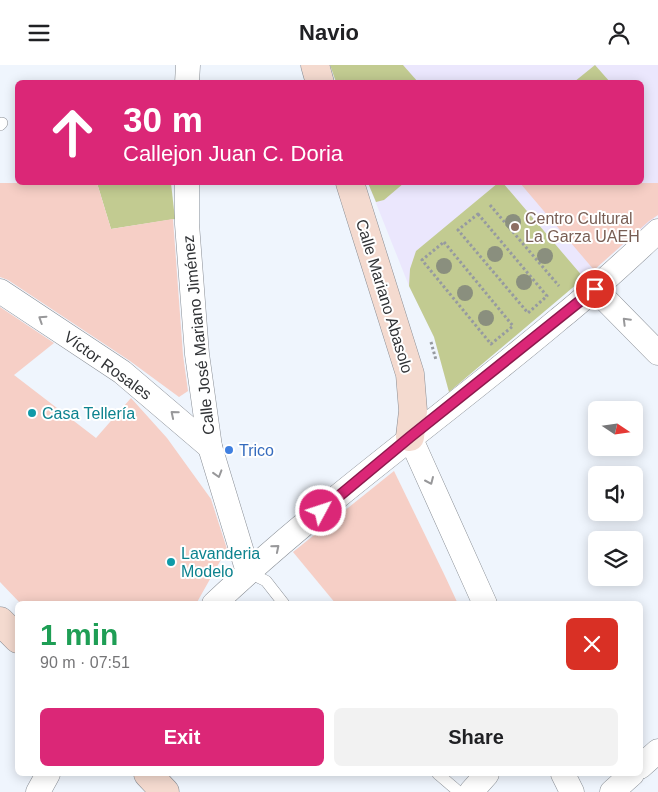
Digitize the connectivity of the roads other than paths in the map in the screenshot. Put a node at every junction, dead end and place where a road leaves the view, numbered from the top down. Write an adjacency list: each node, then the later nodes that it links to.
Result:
1 (188, 65): 3 (street)
2 (315, 65): 4 (street)
3 (187, 80)
4 (319, 80)
5 (187, 185): 12 (street, Calle José Mariano Jiménez)
6 (351, 185): 11 (street, Calle Mariano Abasolo)
7 (658, 231): 8 (street)
8 (595, 289): 10 (street, one-way to 8); 11 (street)
9 (0, 291): 12 (street, Víctor Rosales, one-way to 9)
10 (658, 353)
11 (410, 437): 13 (street, one-way to 11); 16 (street, one-way to 16)
12 (210, 447): 13 (street, Calle José Mariano Jiménez, one-way to 13)
13 (248, 572): 14 (street); 15 (lane)
14 (217, 601)
15 (282, 601)
16 (484, 601)
17 (0, 621): 18 (street)
18 (15, 636)
19 (658, 751): 20 (street)
20 (643, 764)
21 (47, 776): 27 (street)
22 (150, 776): 28 (street)
23 (440, 776): 29 (lane)
24 (485, 776): 30 (street)
25 (565, 776): 31 (street)
26 (630, 776): 32 (street)
27 (38, 792)
28 (165, 792)
29 (459, 792)
30 (471, 792)
31 (572, 792)
32 (612, 792)

